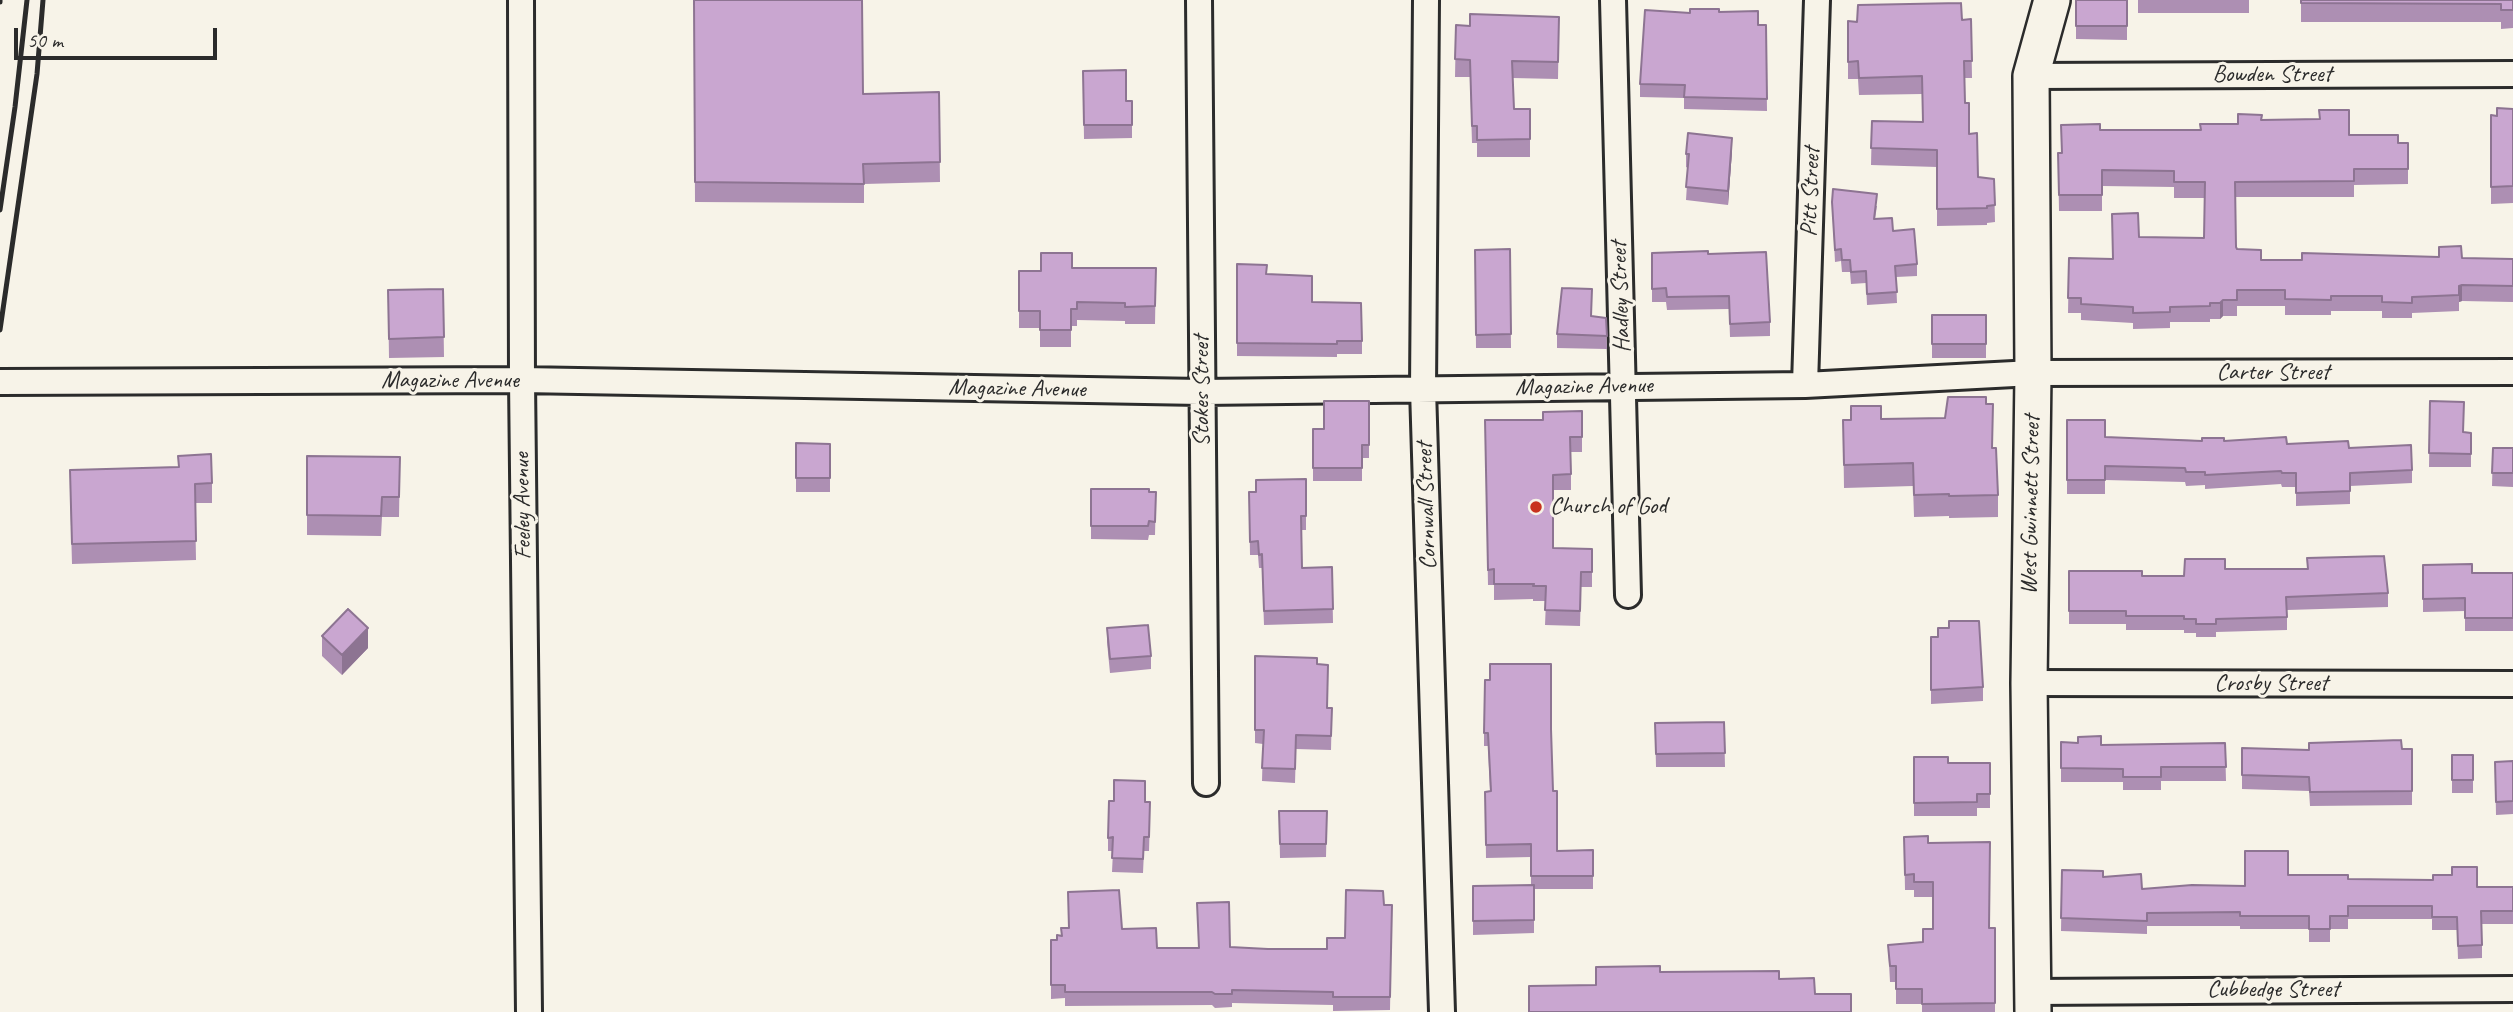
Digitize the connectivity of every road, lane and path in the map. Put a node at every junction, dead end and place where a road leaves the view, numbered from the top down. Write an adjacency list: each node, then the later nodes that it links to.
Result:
1 (522, 0): 11 (street, Feeley Avenue)
2 (1199, 0): 16 (street, Stokes Street)
3 (1426, 0): 15 (street, Cornwall Street)
4 (1613, 0): 14 (street, Hadley Street)
5 (1817, 0): 13 (street, Pitt Street)
6 (2052, 0): 8 (main road, West Gwinnett Street)
7 (2513, 74): 8 (street, Bowden Street)
8 (2031, 76): 10 (main road, West Gwinnett Street)
9 (2513, 372): 10 (street, Carter Street)
10 (2033, 373): 13 (street, Magazine Avenue); 18 (main road, West Gwinnett Street)
11 (522, 380): 12 (street, Magazine Avenue); 16 (street, Magazine Avenue); 23 (street, Feeley Avenue)
12 (0, 382)
13 (1805, 384): 14 (street, Magazine Avenue)
14 (1623, 387): 15 (street, Magazine Avenue); 17 (street, Hadley Street)
15 (1423, 389): 16 (street, Magazine Avenue); 24 (street, Cornwall Street)
16 (1201, 392): 20 (street, Stokes Street)
17 (1628, 595)
18 (2029, 683): 19 (street, Crosby Street); 22 (main road, West Gwinnett Street)
19 (2513, 684)
20 (1206, 782)
21 (2513, 989): 22 (street, Cubbedge Street)
22 (2033, 1002)
23 (529, 1012)
24 (1441, 1012)

